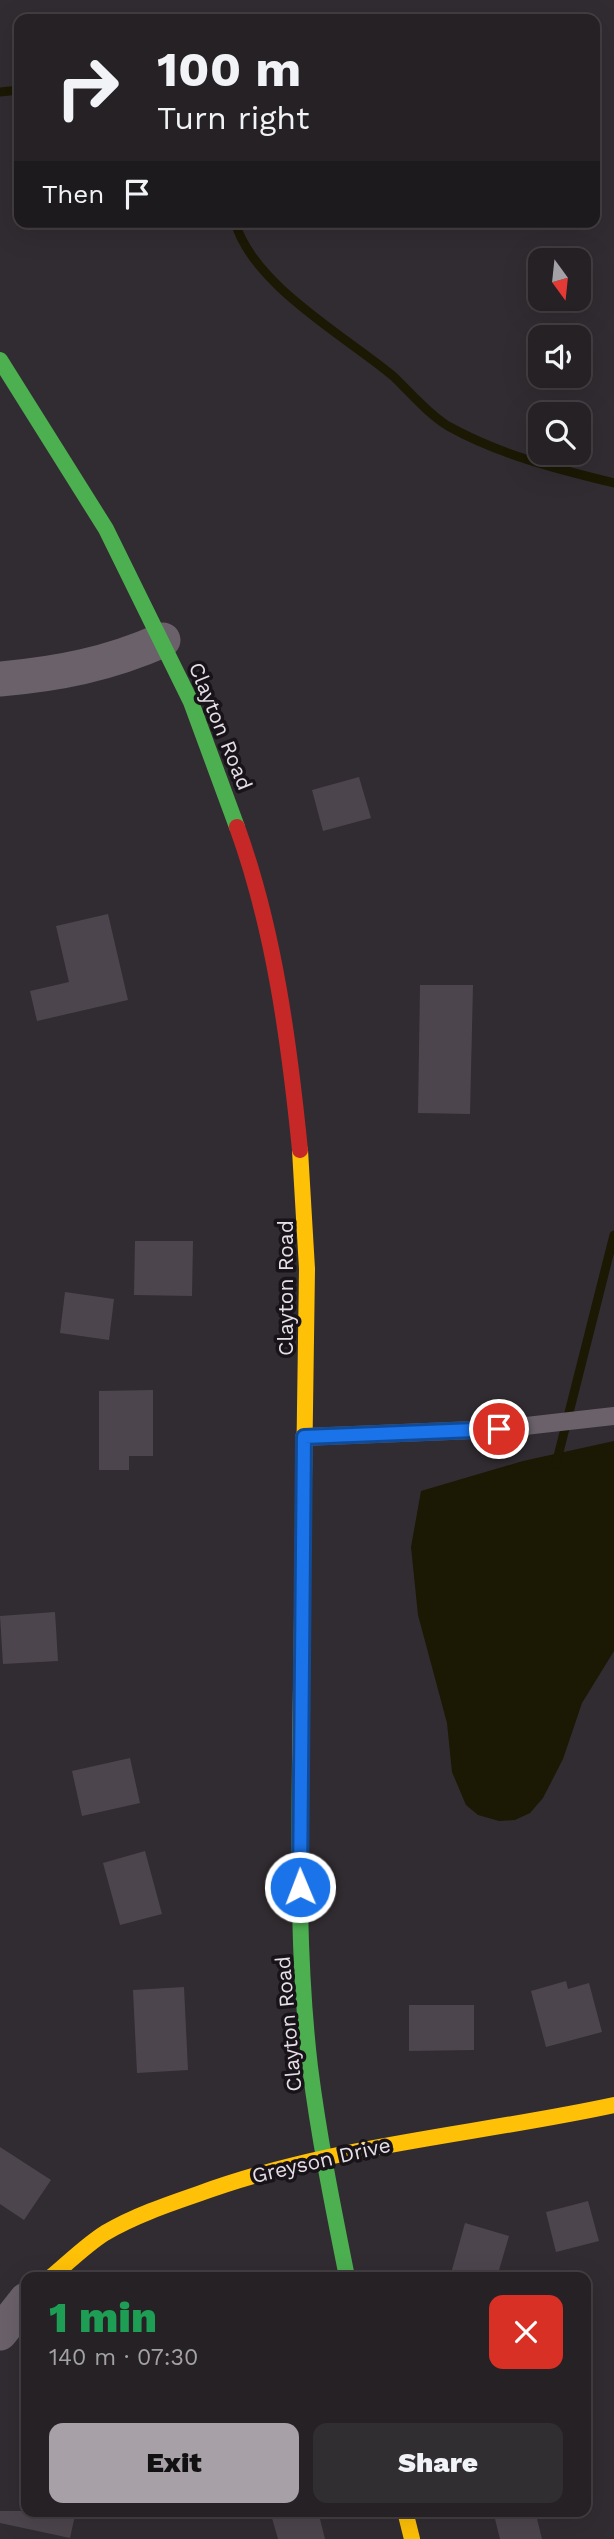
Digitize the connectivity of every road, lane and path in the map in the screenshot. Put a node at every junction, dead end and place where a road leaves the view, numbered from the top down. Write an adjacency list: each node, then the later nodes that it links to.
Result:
1 (0, 360): 2 (street, Clayton Road)
2 (163, 640): 3 (street); 5 (street, Clayton Road)
3 (0, 678)
4 (614, 1416): 5 (lane)
5 (304, 1437): 7 (street, Clayton Road)
6 (614, 2105): 7 (street, Greyson Drive)
7 (323, 2157): 8 (street, Greyson Drive); 9 (street, Clayton Road)
8 (57, 2272)
9 (346, 2272)
10 (406, 2517): 11 (street)
11 (412, 2539)

